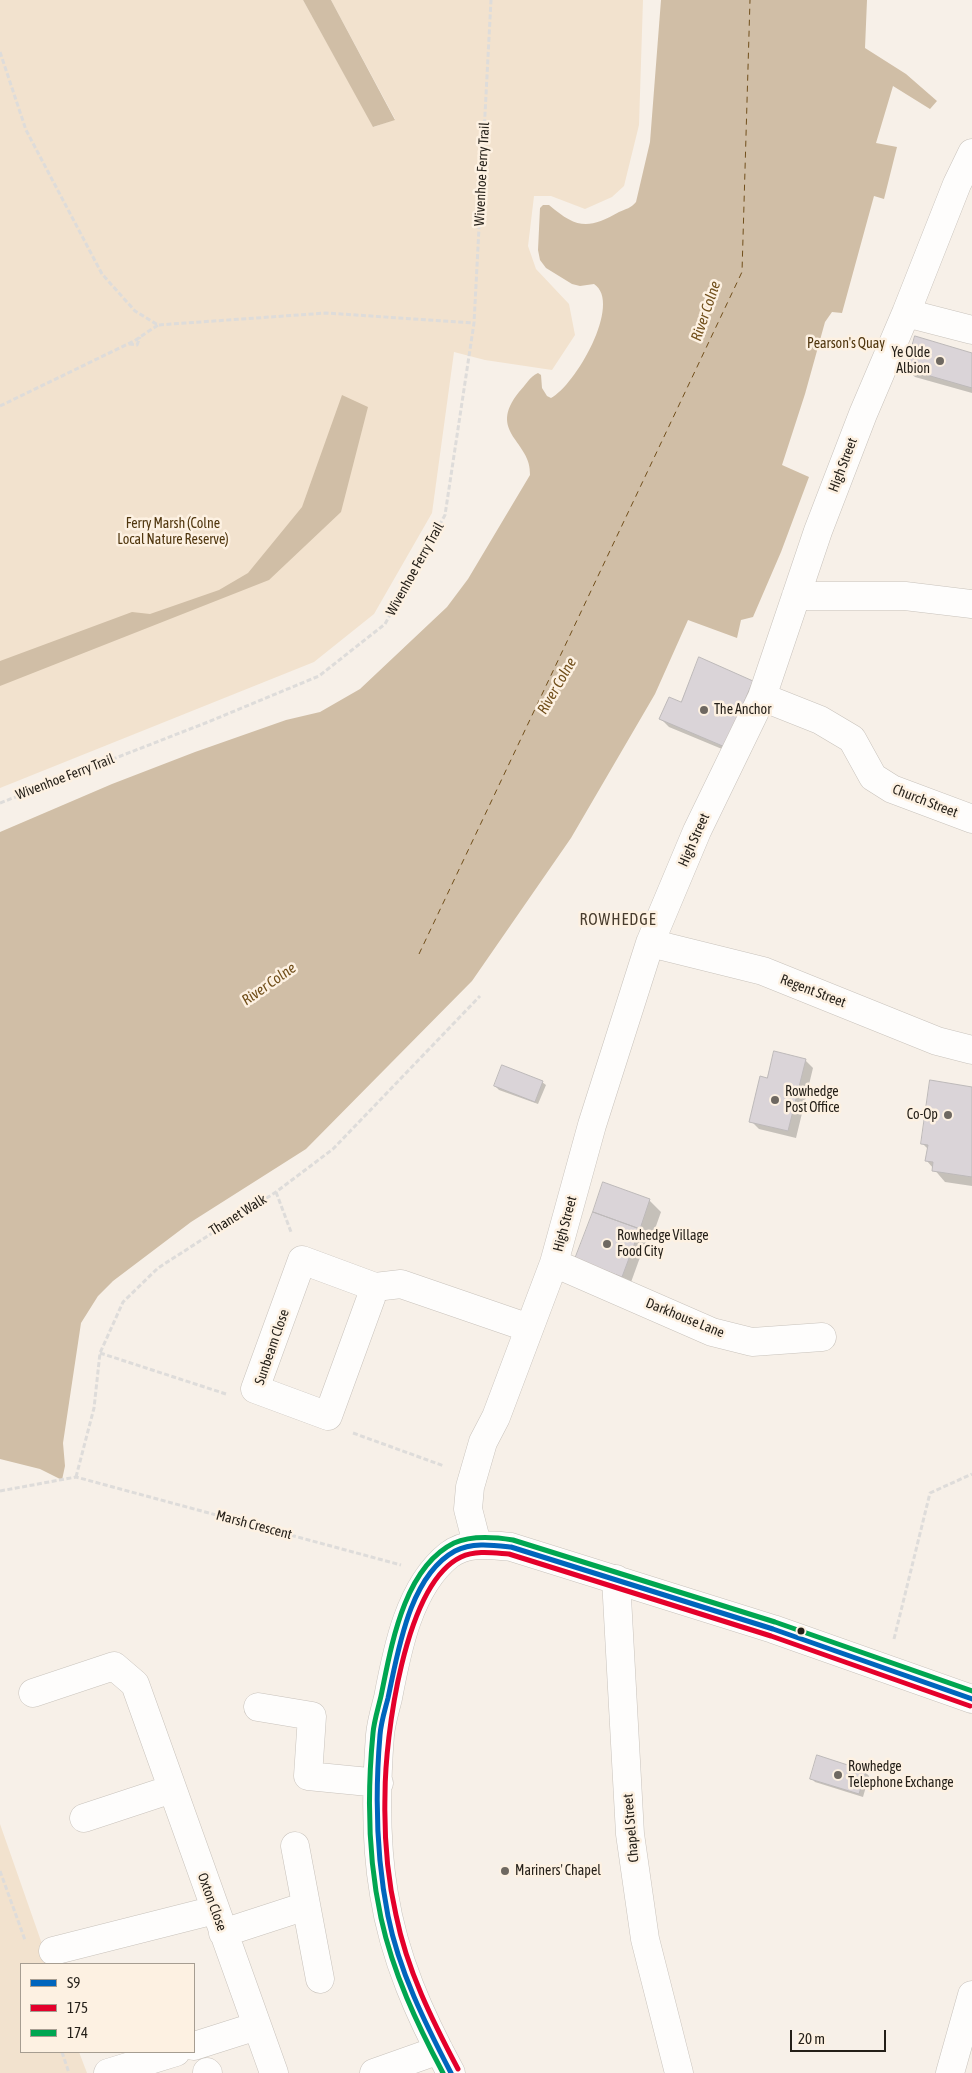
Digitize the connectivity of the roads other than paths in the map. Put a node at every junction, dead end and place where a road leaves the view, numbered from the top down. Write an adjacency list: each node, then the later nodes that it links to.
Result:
1 (972, 152): 2 (street, High Street)
2 (906, 313): 3 (street); 4 (street, High Street)
3 (972, 330)
4 (796, 596): 5 (street); 6 (street, High Street)
5 (972, 604)
6 (762, 697): 7 (street, Church Street); 8 (street, High Street)
7 (972, 819)
8 (650, 943): 9 (street, Regent Street); 10 (street, High Street)
9 (972, 1050)
10 (554, 1264): 12 (street, High Street); 13 (street, Darkhouse Lane)
11 (375, 1287): 11 (street, Sunbeam Close); 12 (street)
12 (529, 1328): 14 (street, High Street)
13 (822, 1337)
14 (477, 1544): 15 (street); 19 (street)
15 (616, 1579): 17 (street); 35 (street, Chapel Street)
16 (32, 1694): 20 (street, Oxton Close)
17 (972, 1699)
18 (258, 1707): 19 (street)
19 (379, 1783): 31 (street)
20 (172, 1789): 21 (street); 24 (street, Oxton Close)
21 (84, 1818)
22 (295, 1846): 23 (street)
23 (306, 1906): 24 (street); 26 (street)
24 (219, 1922): 25 (street); 28 (street, Oxton Close)
25 (53, 1951)
26 (320, 1979)
27 (972, 1995): 36 (street)
28 (257, 2026): 29 (street); 33 (street, Oxton Close)
29 (195, 2046)
30 (173, 2053): 32 (street)
31 (445, 2062): 34 (street)
32 (108, 2073)
33 (274, 2073)
34 (374, 2073)
35 (678, 2073)
36 (950, 2073)

